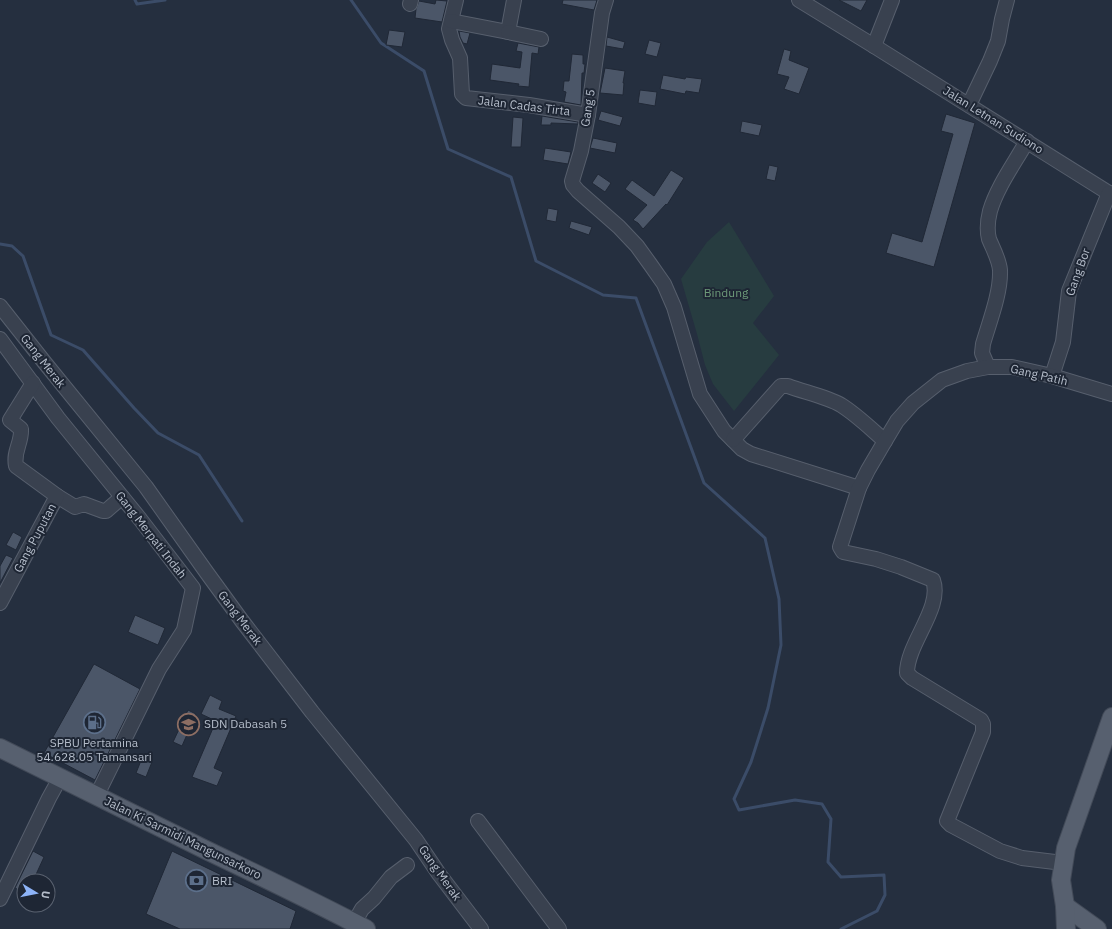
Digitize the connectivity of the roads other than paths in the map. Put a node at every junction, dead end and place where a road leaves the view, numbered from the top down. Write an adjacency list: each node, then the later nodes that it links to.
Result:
1 (456, 0): 7 (street, Jalan Cadas Tirta)
2 (514, 0): 8 (street)
3 (606, 0): 12 (street, Gang 5)
4 (799, 0): 10 (street, Jalan Letnan Sudiono)
5 (892, 0): 10 (street)
6 (1008, 0): 11 (street)
7 (451, 21): 8 (street); 12 (street, Jalan Cadas Tirta)
8 (508, 32): 9 (street)
9 (541, 39)
10 (874, 46): 11 (street, Jalan Letnan Sudiono)
11 (970, 106): 13 (street, Jalan Letnan Sudiono)
12 (588, 115): 22 (street, Gang 5)
13 (1027, 141): 14 (street, Jalan Letnan Sudiono); 17 (street)
14 (1110, 194): 18 (street, Gang Bor)
15 (0, 306): 38 (street, Gang Merak)
16 (0, 339): 19 (street, Gang Merpati Indah)
17 (988, 367): 18 (street, Gang Patih); 23 (street, Gang Patih)
18 (1052, 376): 20 (street, Gang Patih)
19 (33, 383): 21 (street, Gang Puputan); 26 (street, Gang Merpati Indah)
20 (1112, 394)
21 (5, 419): 25 (street, Gang Puputan)
22 (733, 440): 23 (street); 24 (street)
23 (885, 441): 24 (street, Gang Patih)
24 (859, 488): 33 (street, Gang Patih)
25 (57, 496): 26 (street); 27 (street, Gang Puputan)
26 (122, 497): 31 (street, Gang Merpati Indah)
27 (0, 603)
28 (1112, 717): 33 (main road)
29 (0, 748): 30 (main road, Jalan Ki Sarmidi Mangunsarkoro)
30 (60, 778): 35 (street); 37 (main road, Jalan Ki Sarmidi Mangunsarkoro)
31 (98, 793)
32 (478, 821): 39 (street)
33 (1063, 863): 36 (main road)
34 (407, 865): 37 (street)
35 (0, 899)
36 (1065, 906): 40 (main road); 41 (main road)
37 (360, 926)
38 (481, 929)
39 (559, 929)
40 (1066, 929)
41 (1097, 929)

